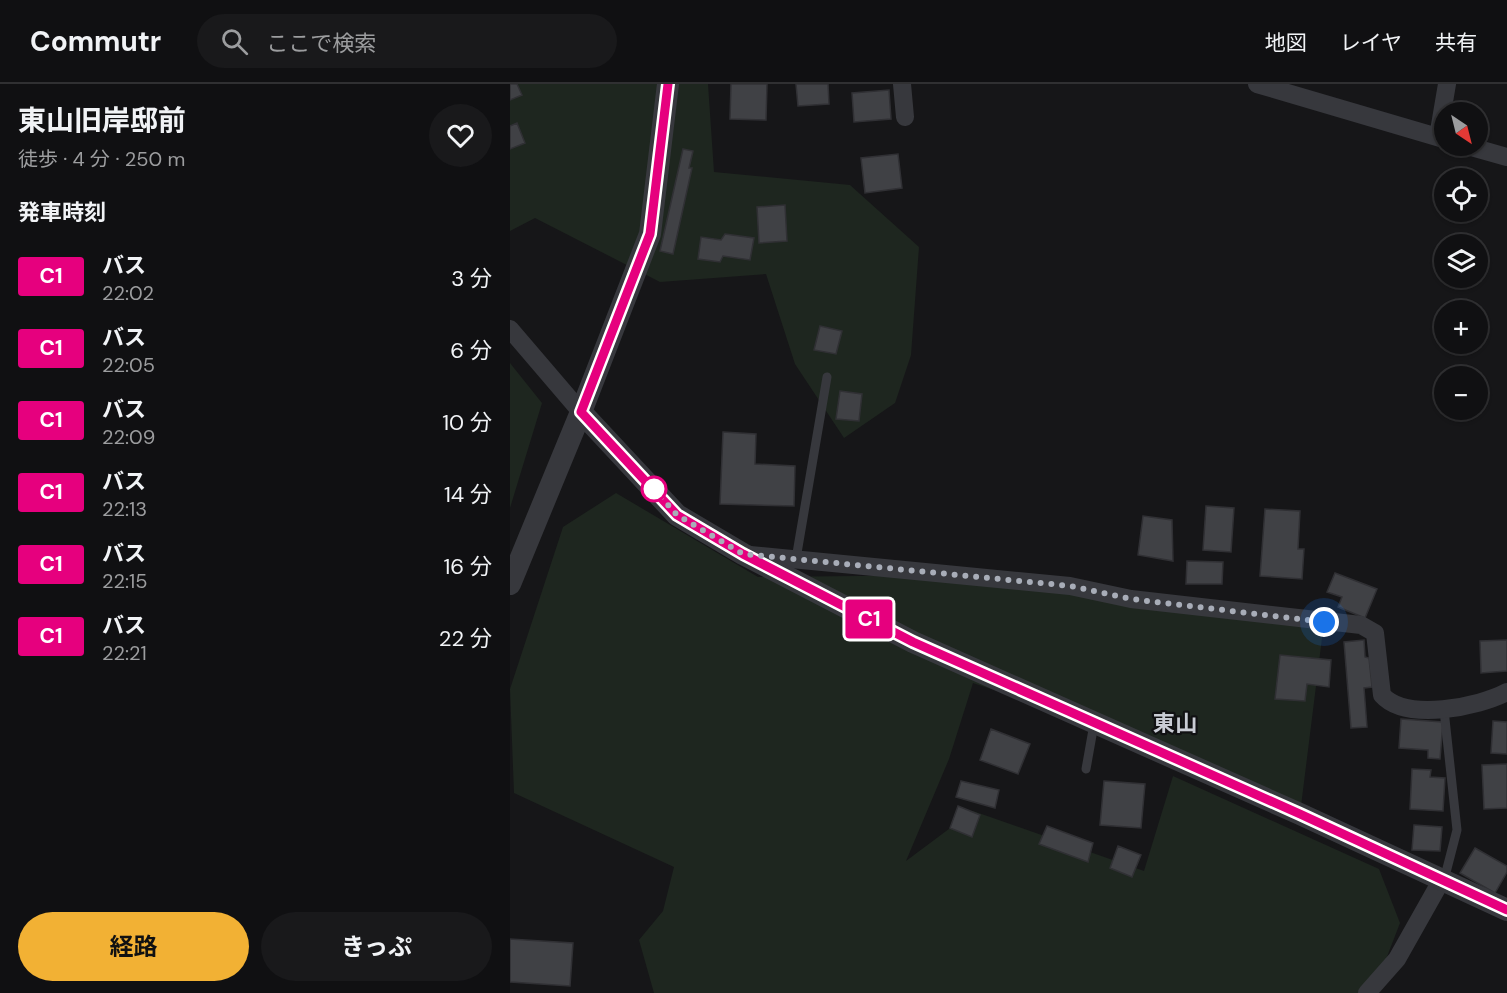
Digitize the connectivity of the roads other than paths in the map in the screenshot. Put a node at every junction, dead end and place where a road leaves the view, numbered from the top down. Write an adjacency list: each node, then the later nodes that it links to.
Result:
1 (668, 84): 12 (street)
2 (902, 84): 6 (street)
3 (1257, 84): 7 (street)
4 (1447, 84): 5 (street)
5 (1445, 102)
6 (905, 117)
7 (1434, 136)
8 (1488, 152): 9 (street)
9 (1507, 157)
10 (510, 330): 12 (street)
11 (827, 377): 14 (lane)
12 (581, 412): 13 (street); 15 (street)
13 (743, 554): 14 (street); 18 (street)
14 (796, 559): 17 (street)
15 (510, 584)
16 (1507, 692): 17 (street)
17 (1444, 710): 20 (lane)
18 (1094, 723): 19 (lane); 20 (street)
19 (1086, 769)
20 (1442, 882): 21 (street); 22 (street)
21 (1507, 910)
22 (1367, 993)

